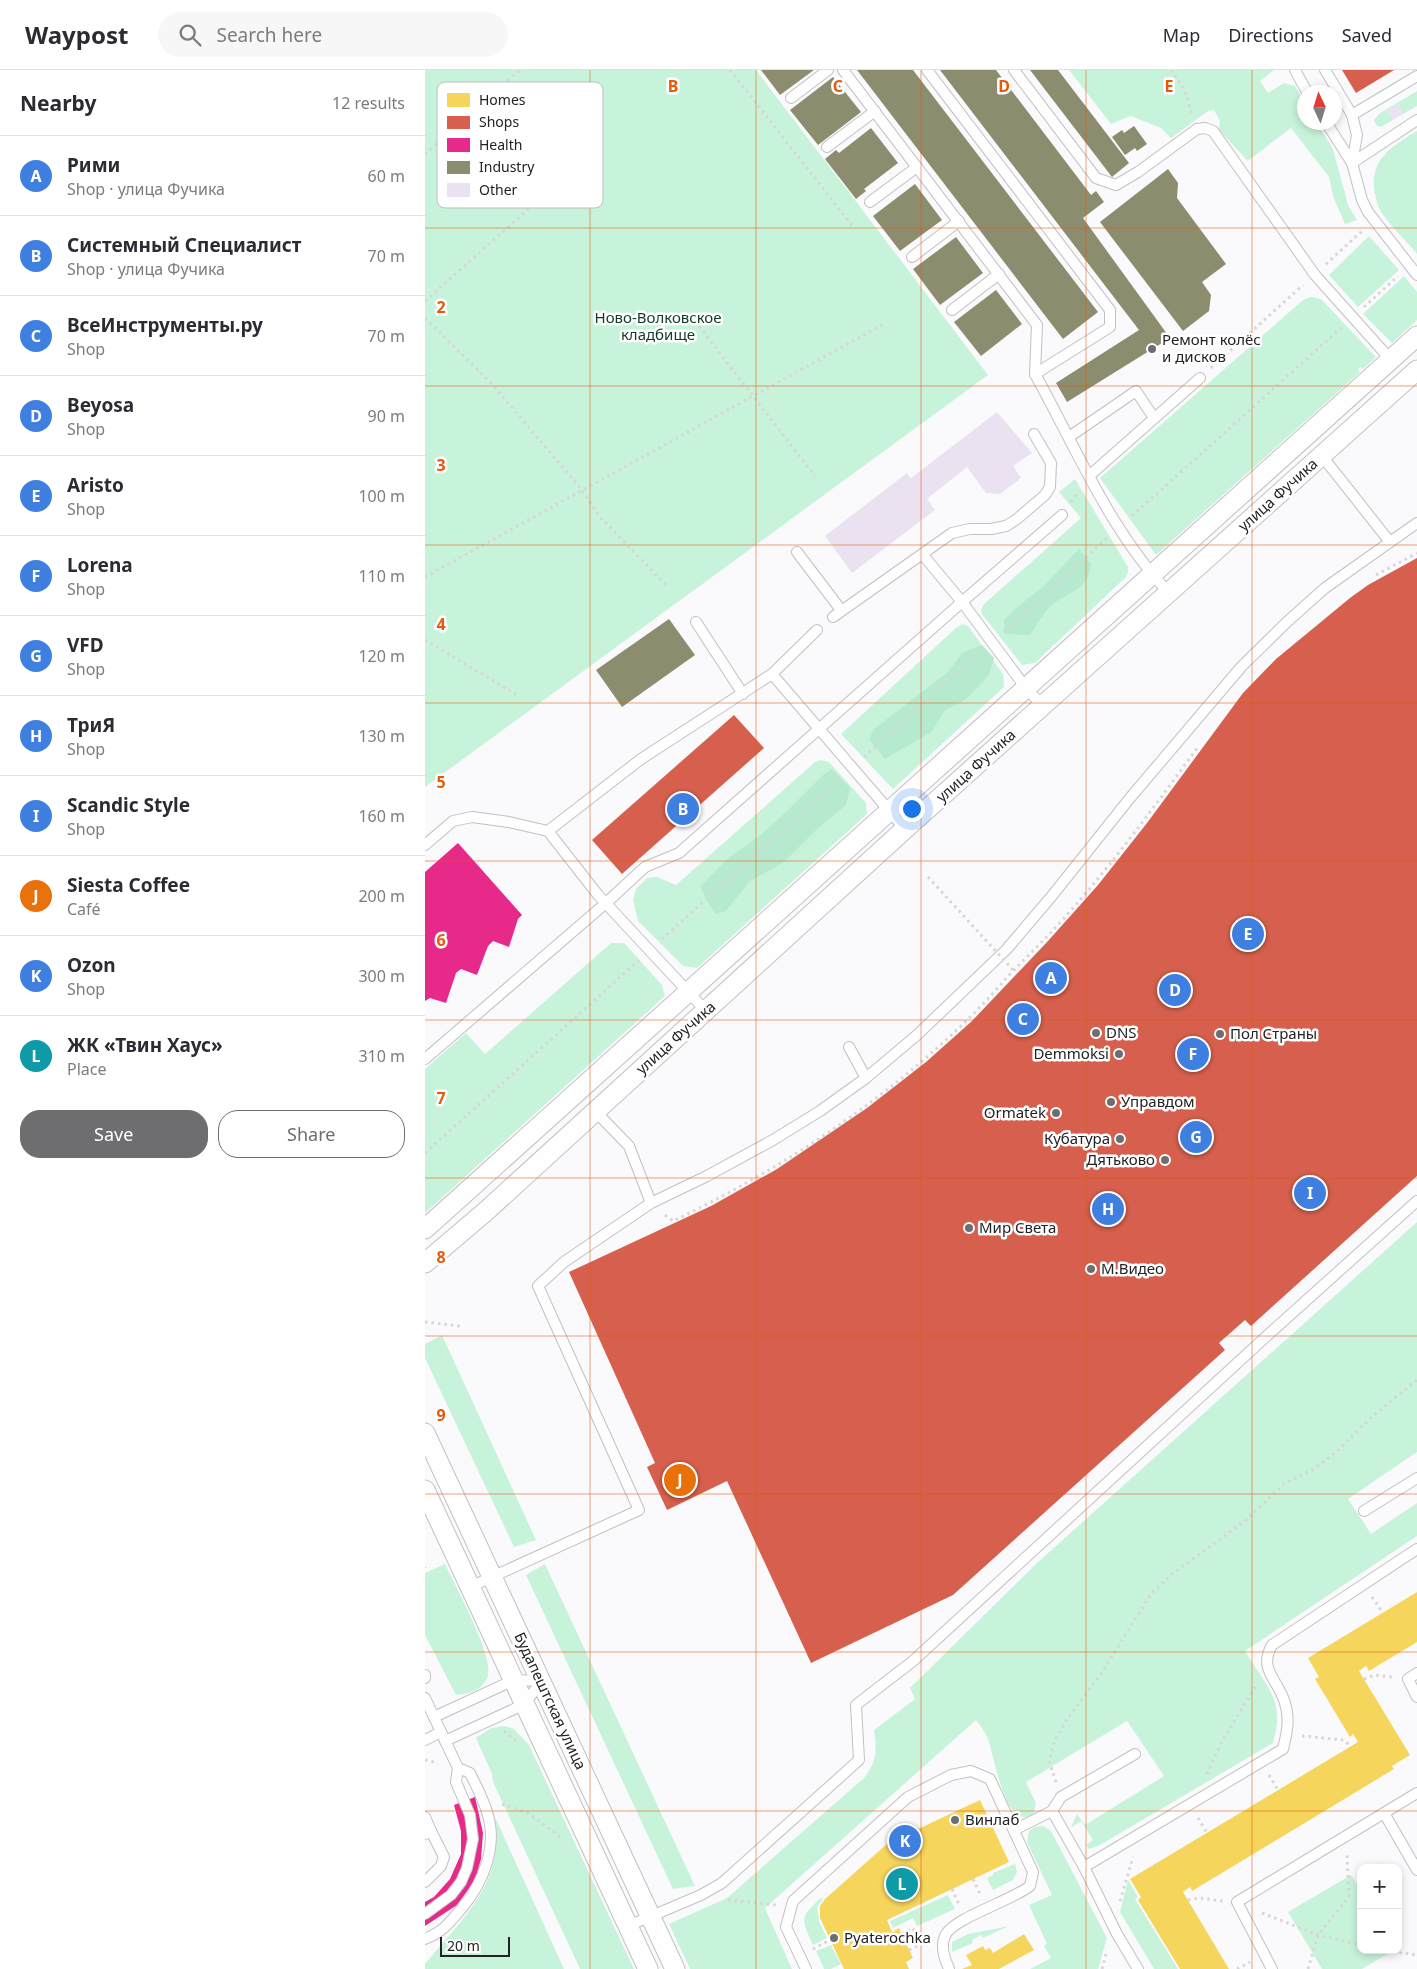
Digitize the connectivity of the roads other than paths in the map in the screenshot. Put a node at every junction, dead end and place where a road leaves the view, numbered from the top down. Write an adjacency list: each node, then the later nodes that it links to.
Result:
1 (828, 70): 9 (lane)
2 (843, 70): 10 (lane)
3 (927, 70): 26 (lane)
4 (1014, 70): 24 (lane)
5 (1295, 70): 8 (lane)
6 (1325, 70): 11 (lane)
7 (1417, 76): 11 (lane)
8 (1303, 85)
9 (791, 98)
10 (875, 111): 14 (lane); 16 (lane)
11 (1352, 115): 15 (lane)
12 (1417, 120): 15 (lane)
13 (1331, 130): 15 (lane)
14 (827, 148)
15 (1352, 163): 21 (lane)
16 (917, 166): 17 (lane); 18 (lane)
17 (870, 202)
18 (959, 221): 19 (lane); 20 (lane)
19 (912, 257)
20 (999, 274): 22 (lane); 26 (lane)
21 (1417, 275)
22 (952, 310)
23 (1417, 336): 24 (street, улица Фучика)
24 (1391, 360): 38 (street, улица Фучика)
25 (1417, 370): 31 (street, улица Фучика)
26 (1035, 374): 30 (lane)
27 (1200, 378): 28 (lane)
28 (1153, 418): 30 (lane); 32 (lane)
29 (1034, 434): 37 (lane)
30 (1069, 437): 32 (lane)
31 (1322, 456): 35 (lane); 39 (street, улица Фучика)
32 (1089, 476): 38 (lane)
33 (1062, 515): 40 (lane)
34 (1417, 523): 35 (lane)
35 (1390, 542): 57 (lane)
36 (797, 552): 37 (lane)
37 (923, 555): 40 (lane)
38 (1151, 574): 39 (lane); 44 (street, улица Фучика)
39 (1169, 593): 46 (street, улица Фучика)
40 (962, 602): 44 (lane); 47 (lane)
41 (696, 622): 45 (lane)
42 (817, 630): 43 (lane)
43 (772, 674): 45 (lane); 47 (lane)
44 (1026, 688): 46 (lane); 48 (street, улица Фучика)
45 (743, 694): 50 (lane)
46 (1043, 706): 49 (street, улица Фучика)
47 (819, 729): 48 (lane); 52 (lane)
48 (889, 811): 49 (lane); 53 (street, улица Фучика)
49 (905, 830): 54 (street, улица Фучика)
50 (547, 831): 51 (lane); 52 (lane)
51 (425, 845)
52 (606, 903): 53 (lane); 56 (lane)
53 (688, 992): 54 (lane); 61 (street, улица Фучика)
54 (706, 1011): 58 (street, улица Фучика)
55 (849, 1047): 57 (lane)
56 (425, 1059)
57 (866, 1078): 60 (lane)
58 (595, 1111): 60 (lane); 62 (street, улица Фучика)
59 (1417, 1201): 93 (lane)
60 (651, 1203): 68 (lane)
61 (425, 1229)
62 (425, 1263)
63 (425, 1433): 68 (street, Будапештская улица)
64 (1417, 1478): 66 (lane)
65 (425, 1490): 69 (street, Будапештская улица)
66 (1363, 1511)
67 (1417, 1549): 89 (lane)
68 (492, 1577): 69 (lane); 74 (street, Будапештская улица)
69 (470, 1587): 73 (street, Будапештская улица)
70 (425, 1674): 72 (lane)
71 (1412, 1676): 75 (lane)
72 (425, 1678)
73 (514, 1680): 74 (lane); 77 (street, Будапештская улица); 78 (lane)
74 (541, 1681): 77 (lane); 93 (street, Будапештская улица)
75 (1417, 1696)
76 (425, 1698): 78 (lane)
77 (525, 1704): 79 (lane); 94 (street, Будапештская улица)
78 (433, 1717): 79 (lane)
79 (443, 1737): 80 (lane); 82 (lane)
80 (425, 1740)
81 (1135, 1754): 84 (lane)
82 (458, 1768): 92 (lane); 95 (lane)
83 (1417, 1792): 85 (lane)
84 (1052, 1811): 87 (lane); 89 (lane)
85 (1384, 1813): 90 (lane); 101 (lane)
86 (425, 1817): 88 (lane)
87 (1014, 1830): 98 (lane); 99 (lane)
88 (428, 1832): 91 (lane)
89 (1084, 1867): 100 (lane)
90 (1417, 1870)
91 (425, 1882)
92 (425, 1914)
93 (651, 1917): 94 (lane); 97 (street, Будапештская улица)
94 (628, 1926): 96 (street, Будапештская улица)
95 (425, 1939)
96 (648, 1969)
97 (675, 1969)
98 (806, 1969)
99 (949, 1969)
100 (1138, 1969)
101 (1272, 1969)

